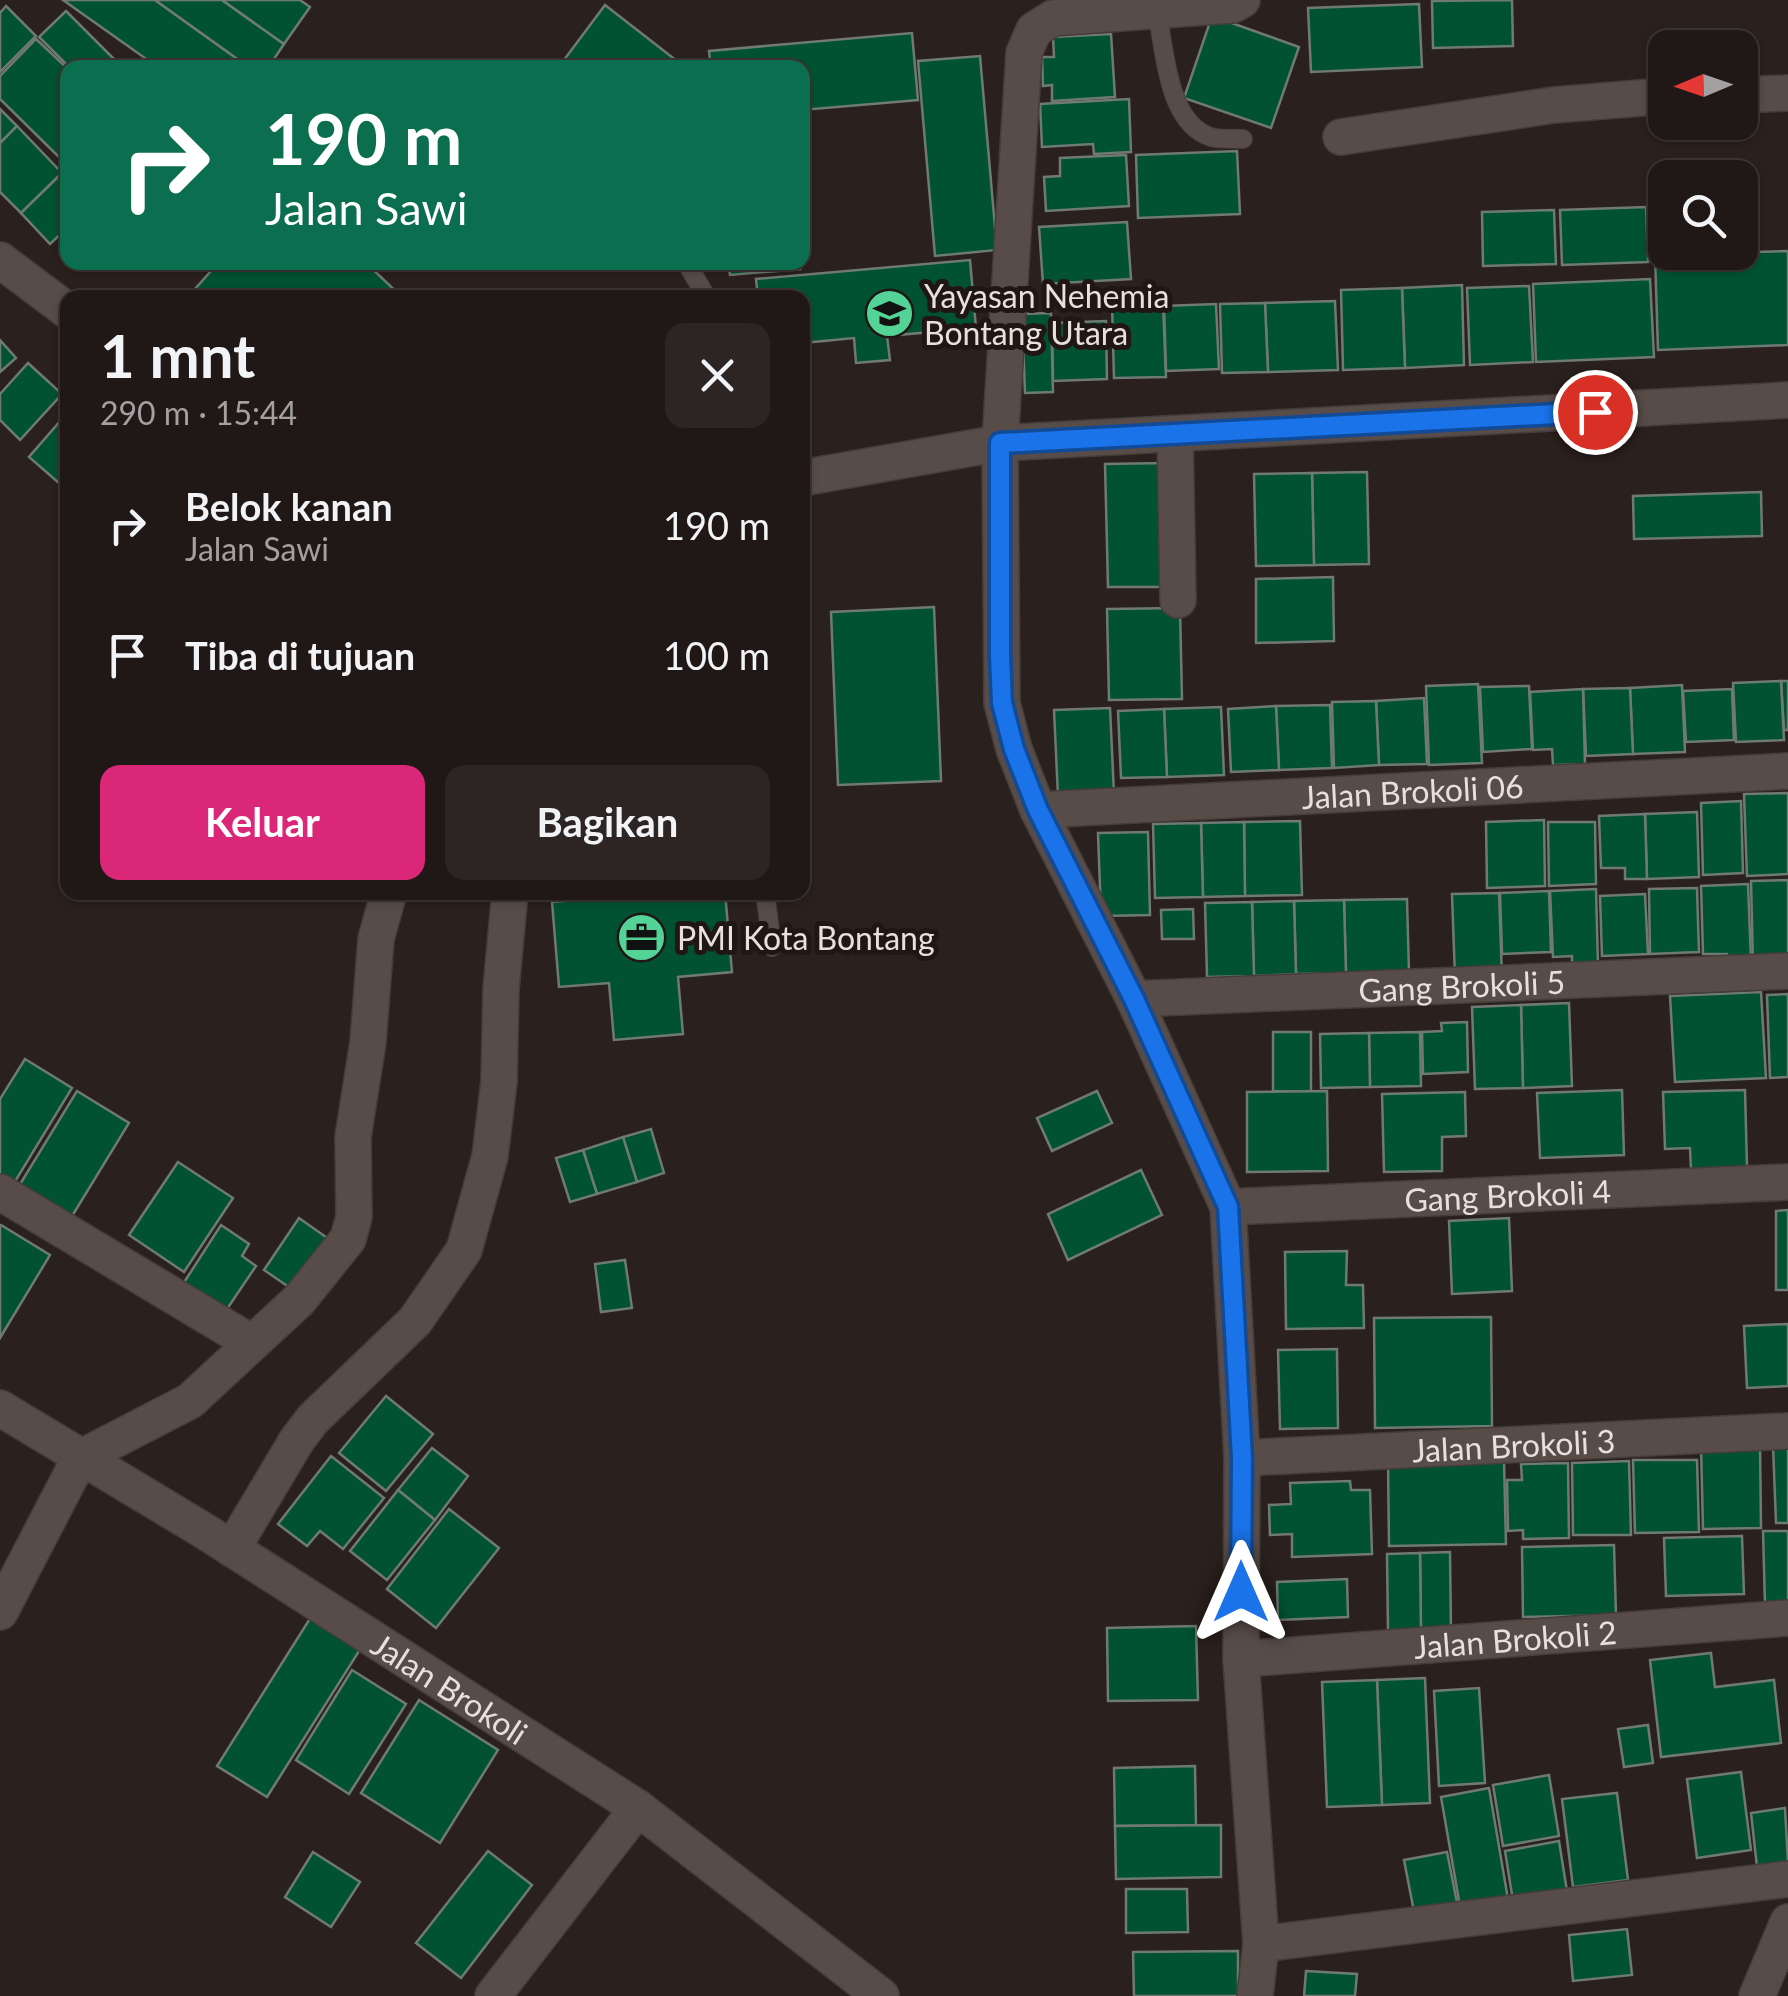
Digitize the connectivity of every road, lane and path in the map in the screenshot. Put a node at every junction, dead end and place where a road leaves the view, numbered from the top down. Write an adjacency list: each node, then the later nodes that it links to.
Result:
1 (1242, 0): 2 (street)
2 (1157, 12): 7 (lane); 12 (street)
3 (1788, 93): 4 (street)
4 (1758, 94)
5 (1648, 97): 6 (street)
6 (1341, 137)
7 (1243, 139)
8 (0, 260): 9 (street)
9 (60, 305)
10 (1788, 400): 11 (street)
11 (1175, 434): 12 (street); 14 (street)
12 (1000, 443): 13 (street); 16 (street)
13 (810, 477)
14 (1178, 600)
15 (1788, 772): 16 (street, Jalan Brokoli 06)
16 (1038, 810): 22 (street)
17 (387, 900): 26 (street)
18 (509, 900): 31 (street)
19 (766, 900): 20 (lane)
20 (772, 947)
21 (1788, 971): 22 (street, Gang Brokoli 5)
22 (1134, 999): 25 (street)
23 (1788, 1182): 25 (street, Gang Brokoli 4)
24 (2, 1196): 26 (street)
25 (1228, 1207): 30 (street)
26 (252, 1343): 29 (street)
27 (0, 1408): 29 (street, Jalan Brokoli)
28 (1788, 1431): 30 (street, Jalan Brokoli 3)
29 (80, 1458): 31 (street, Jalan Brokoli); 32 (street)
30 (1242, 1458): 34 (street)
31 (219, 1540): 35 (street, Jalan Brokoli)
32 (0, 1612)
33 (1788, 1618): 34 (street, Jalan Brokoli 2)
34 (1241, 1659): 38 (street)
35 (638, 1808): 40 (street); 41 (street, Jalan Brokoli)
36 (1788, 1879): 38 (street)
37 (1788, 1922): 39 (street)
38 (1260, 1944): 42 (street)
39 (1771, 1983)
40 (493, 1996)
41 (881, 1996)
42 (1255, 1996)

